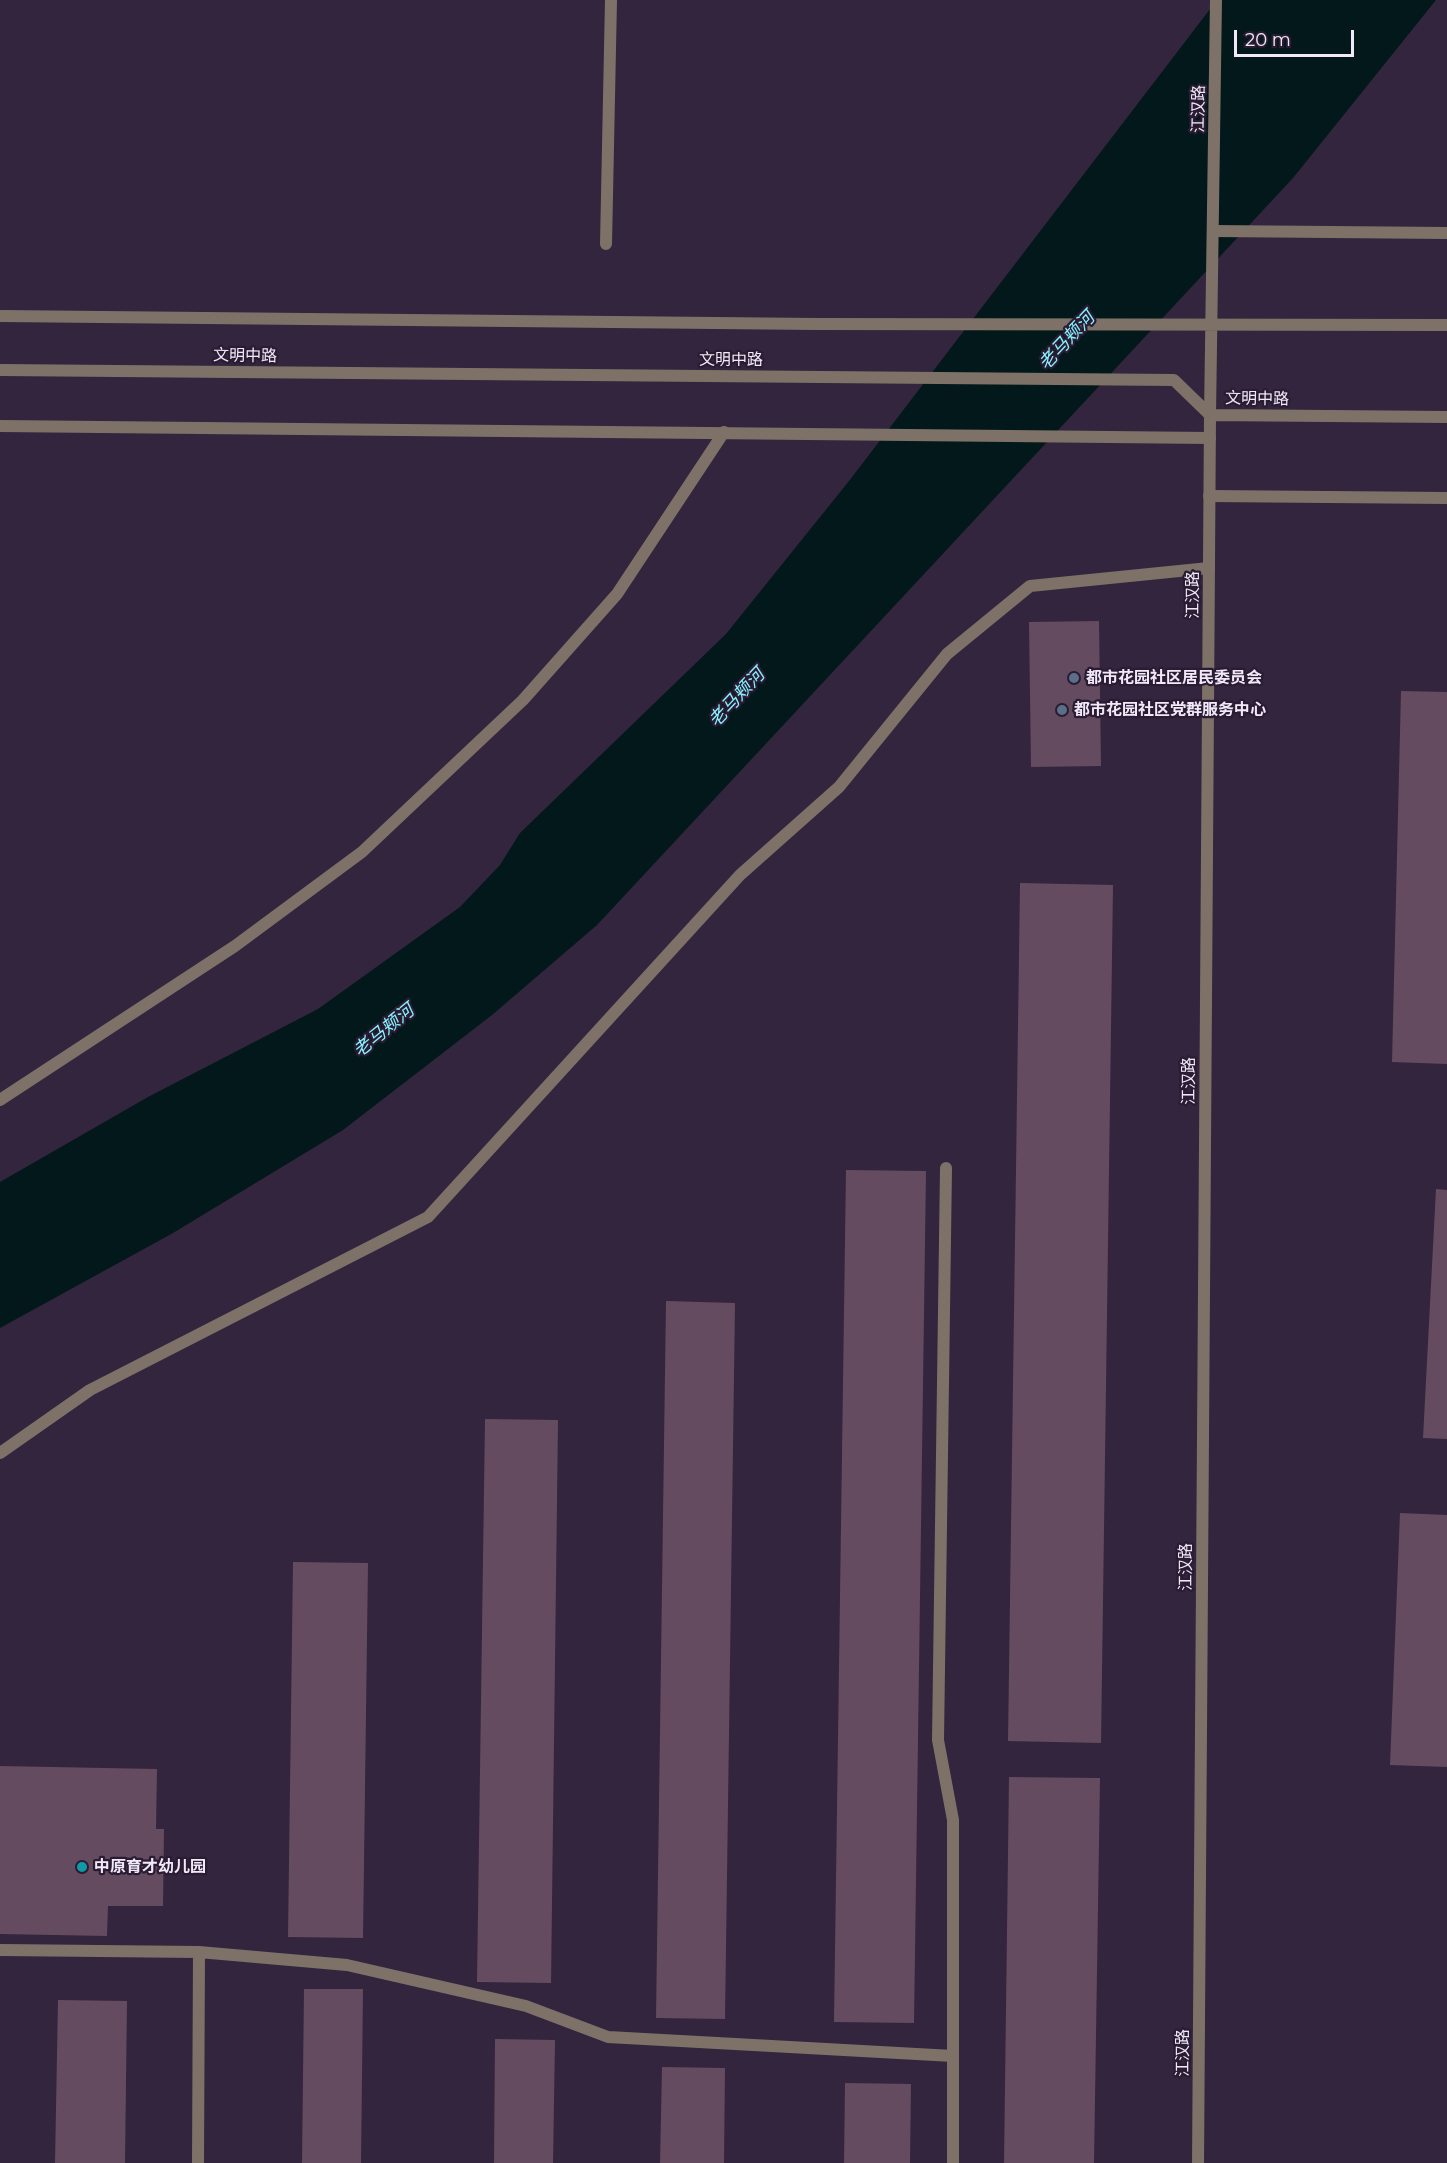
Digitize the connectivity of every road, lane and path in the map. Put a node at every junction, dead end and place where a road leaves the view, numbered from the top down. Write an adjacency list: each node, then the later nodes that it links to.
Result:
1 (611, 0): 5 (street)
2 (1216, 0): 3 (street, 江汉路)
3 (1213, 231): 4 (street); 7 (street, 江汉路)
4 (1447, 233)
5 (606, 244)
6 (0, 316): 7 (street)
7 (1212, 324): 8 (street); 10 (street, 江汉路)
8 (1447, 325)
9 (0, 370): 10 (street, 文明中路)
10 (1210, 415): 11 (street, 文明中路); 14 (street, 江汉路)
11 (1447, 417)
12 (0, 426): 13 (street)
13 (724, 432): 14 (street); 18 (street)
14 (1210, 438): 15 (street, 江汉路)
15 (1209, 495): 16 (street); 17 (street, 江汉路)
16 (1447, 498)
17 (1209, 568): 20 (street); 26 (street, 江汉路)
18 (0, 1100)
19 (946, 1168): 23 (street)
20 (0, 1453)
21 (0, 1950): 22 (street)
22 (199, 1952): 23 (street); 24 (street)
23 (953, 2056): 25 (street)
24 (198, 2163)
25 (952, 2163)
26 (1198, 2163)

